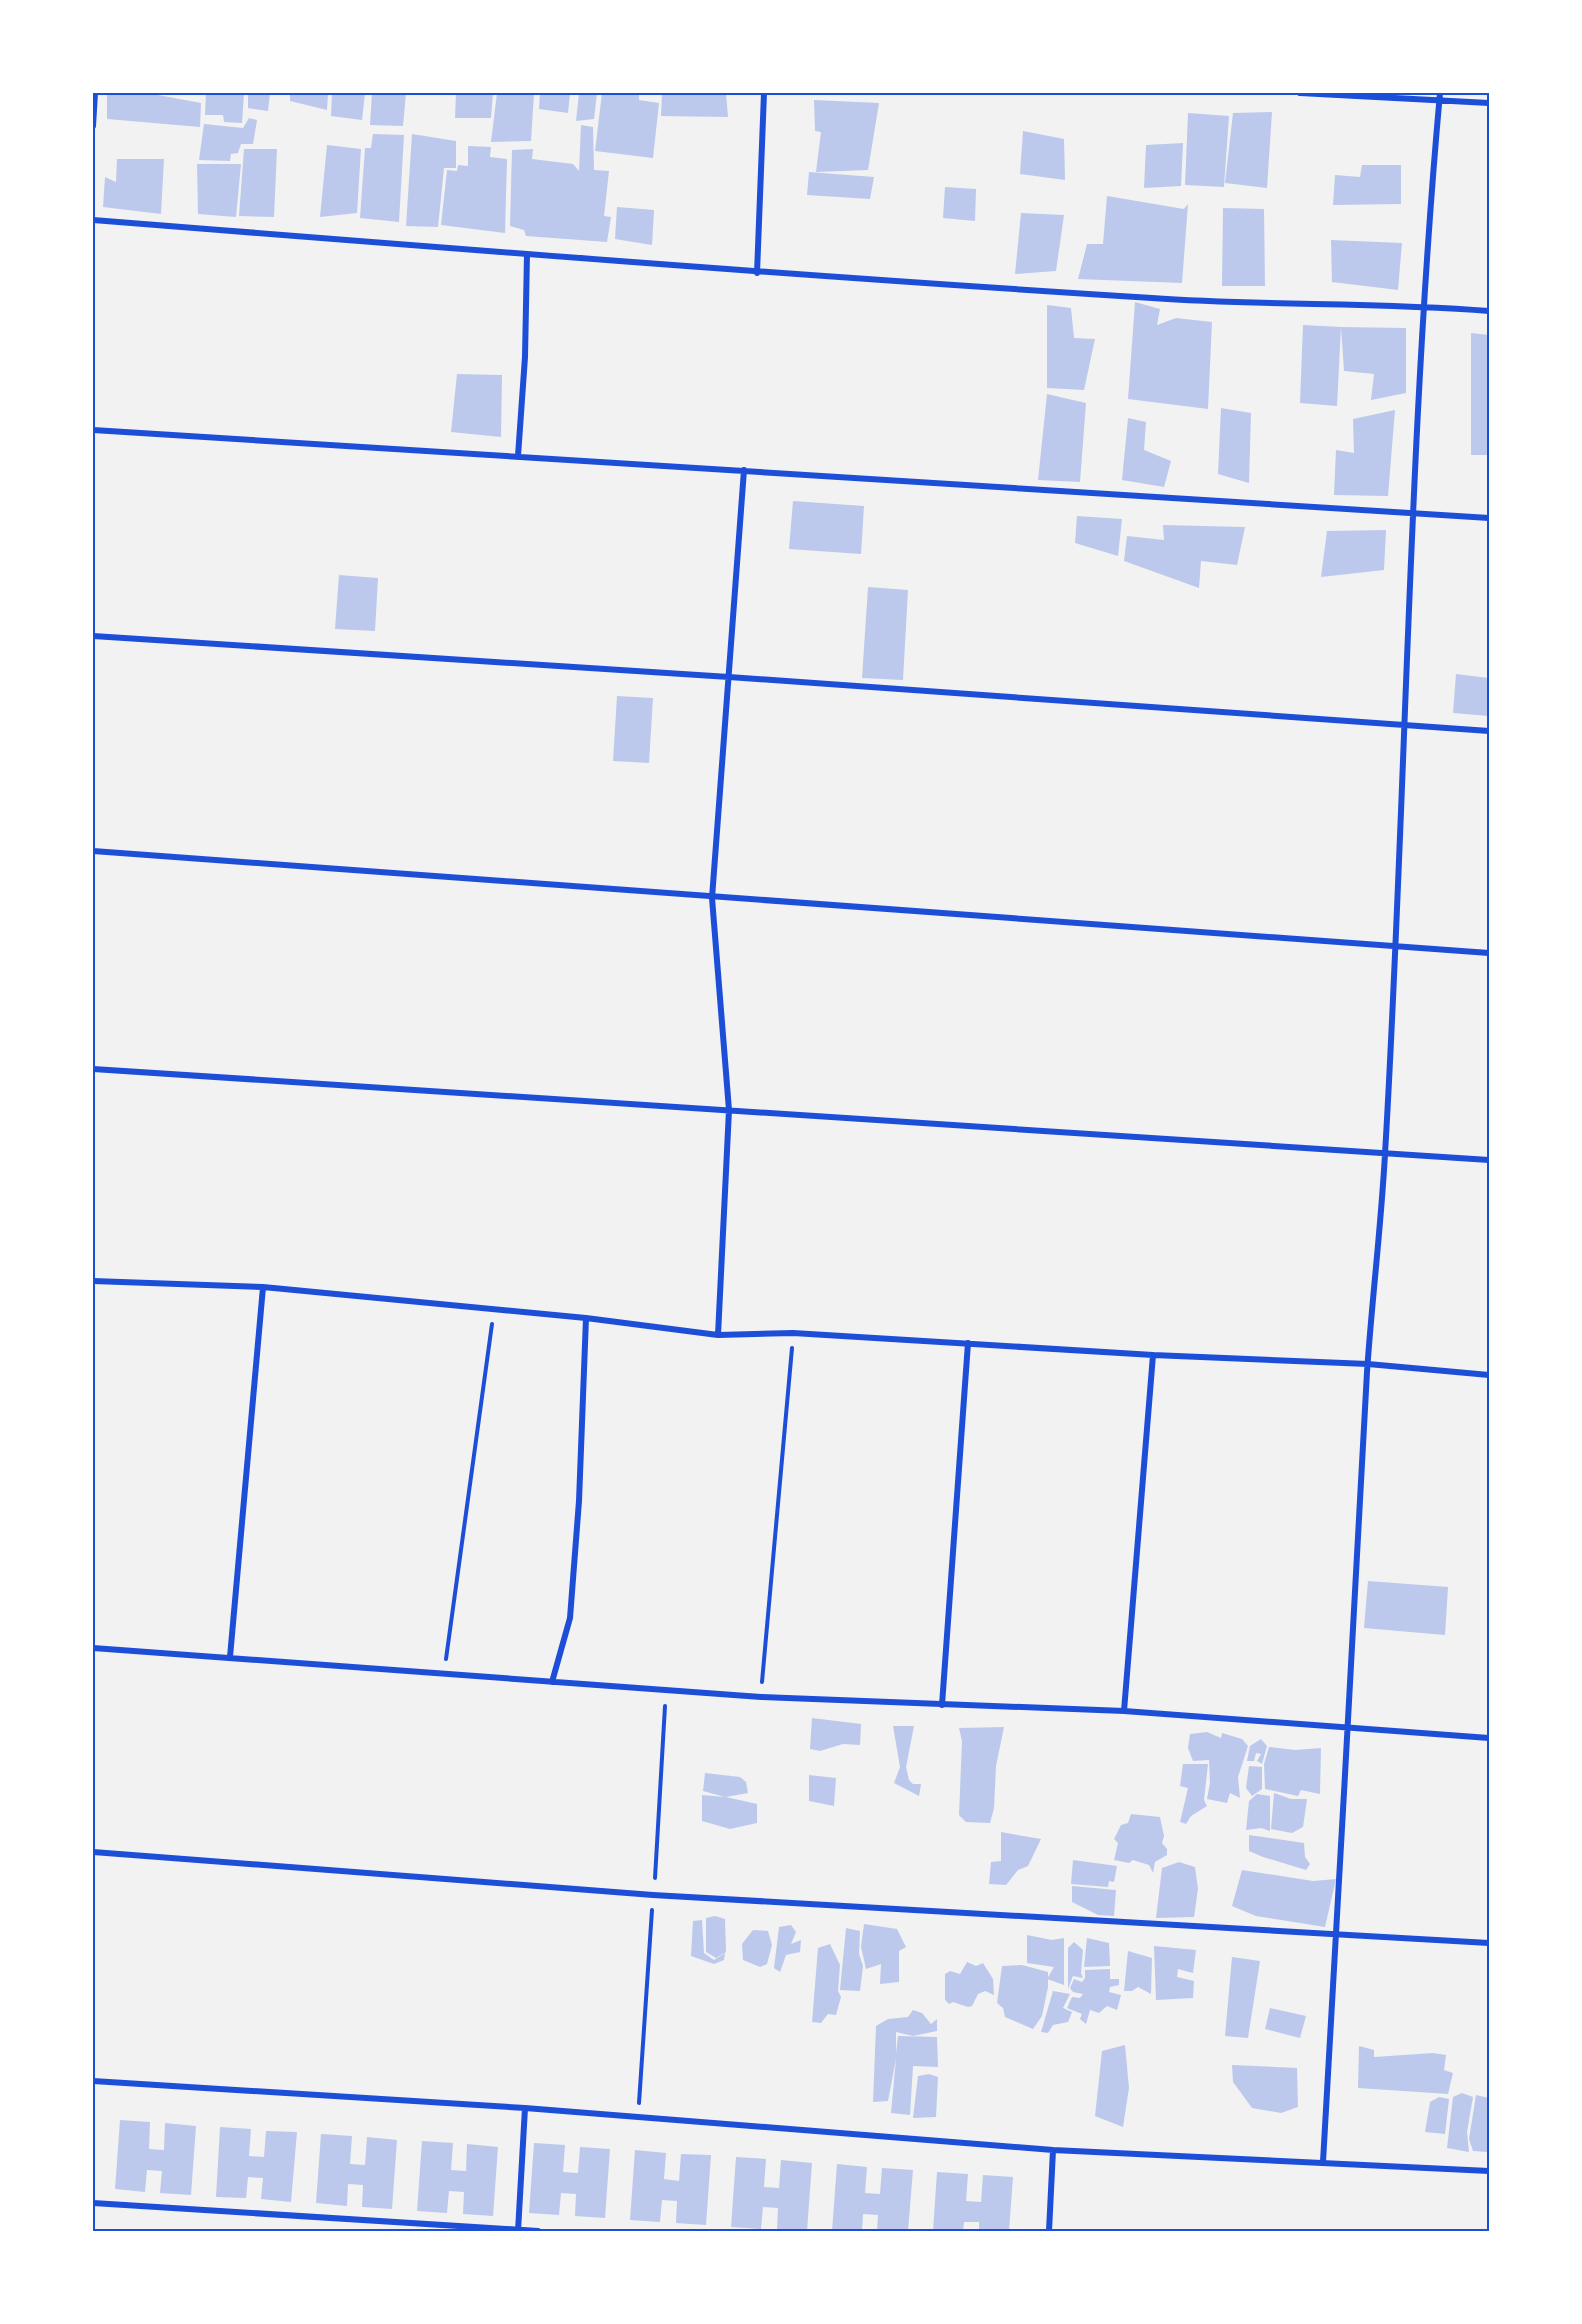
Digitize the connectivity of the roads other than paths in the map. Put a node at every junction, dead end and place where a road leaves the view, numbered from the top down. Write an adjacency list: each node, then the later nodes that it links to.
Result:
1 (95, 93): 6 (street)
2 (764, 93): 9 (street)
3 (1300, 93): 4 (street)
4 (1440, 97): 5 (street); 10 (street)
5 (1489, 104)
6 (93, 126)
7 (93, 219): 8 (street)
8 (527, 254): 9 (street); 13 (street)
9 (757, 273): 10 (street)
10 (1425, 306): 11 (street); 15 (street)
11 (1489, 311)
12 (93, 430): 13 (street)
13 (518, 456): 14 (street)
14 (744, 470): 15 (street); 18 (street)
15 (1412, 513): 16 (street); 19 (street)
16 (1489, 518)
17 (93, 636): 18 (street)
18 (729, 677): 19 (street); 22 (street)
19 (1403, 725): 20 (street); 23 (street)
20 (1489, 731)
21 (93, 851): 22 (street)
22 (712, 898): 23 (street); 26 (street)
23 (1394, 948): 24 (street); 27 (street)
24 (1489, 953)
25 (93, 1069): 26 (street)
26 (729, 1110): 27 (street); 32 (street)
27 (1385, 1155): 28 (street); 35 (street)
28 (1489, 1160)
29 (93, 1281): 30 (street)
30 (262, 1287): 31 (street); 38 (street)
31 (586, 1318): 32 (street); 39 (street)
32 (718, 1335): 33 (street)
33 (968, 1343): 34 (street); 40 (street)
34 (1153, 1355): 35 (street); 41 (street)
35 (1368, 1364): 36 (street); 42 (street)
36 (1489, 1375)
37 (93, 1648): 38 (street)
38 (230, 1657): 39 (street)
39 (552, 1682): 40 (street)
40 (942, 1705): 41 (street)
41 (1125, 1711): 42 (street)
42 (1347, 1727): 43 (street); 45 (street)
43 (1489, 1738)
44 (93, 1852): 45 (street)
45 (1338, 1934): 46 (street); 50 (street)
46 (1489, 1943)
47 (93, 2081): 48 (street)
48 (525, 2108): 49 (street); 53 (street)
49 (1053, 2150): 50 (street); 55 (street)
50 (1323, 2162): 51 (street)
51 (1489, 2171)
52 (93, 2203): 53 (street)
53 (518, 2230): 54 (street)
54 (538, 2231)
55 (1049, 2231)

